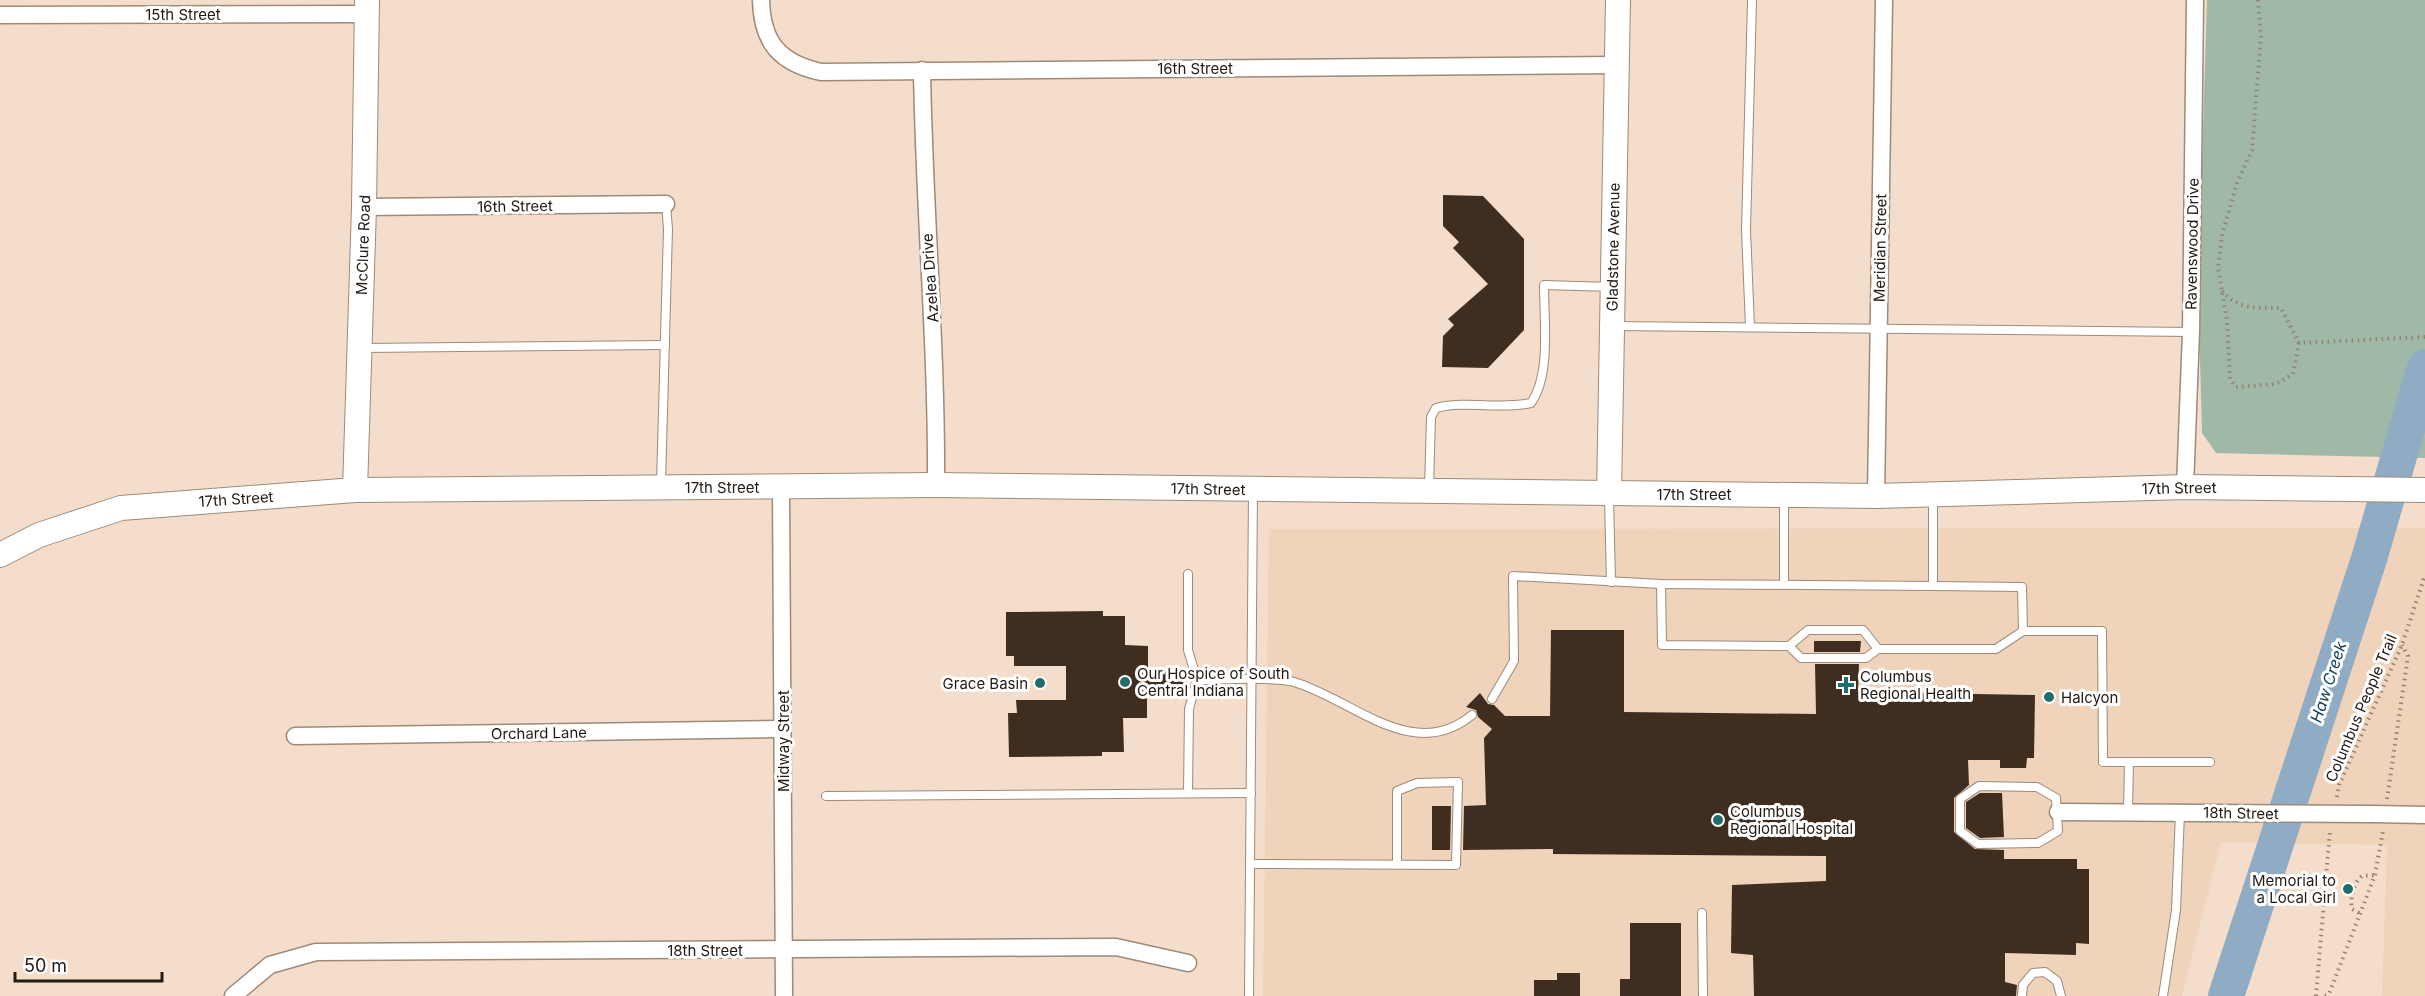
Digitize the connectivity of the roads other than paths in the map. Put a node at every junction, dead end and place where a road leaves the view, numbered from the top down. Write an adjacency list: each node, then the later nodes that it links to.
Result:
1 (761, 0): 9 (street, 16th Street)
2 (1618, 0): 8 (street, Gladstone Avenue)
3 (1752, 0): 14 (lane)
4 (1884, 0): 15 (street, Meridian Street)
5 (2195, 0): 16 (street, Ravenswood Drive)
6 (367, 7): 7 (street, 15th Street); 11 (street, McClure Road)
7 (0, 15)
8 (1617, 65): 9 (street, 16th Street); 12 (street, Gladstone Avenue)
9 (922, 70): 19 (street, Azelea Drive)
10 (666, 204): 11 (street, 16th Street); 17 (lane)
11 (364, 207): 18 (street, McClure Road)
12 (1613, 286): 13 (street, Gladstone Avenue); 26 (lane)
13 (1612, 327): 14 (lane); 27 (street, Gladstone Avenue)
14 (1750, 327): 15 (lane)
15 (1878, 328): 16 (lane); 30 (street, Meridian Street)
16 (2191, 332): 22 (street, Ravenswood Drive)
17 (665, 345): 18 (lane); 20 (lane)
18 (359, 348): 23 (street, McClure Road)
19 (936, 485): 21 (street, 17th Street); 24 (street, 17th Street)
20 (661, 487): 21 (street, 17th Street); 23 (street, 17th Street)
21 (780, 487): 44 (street, Midway Street)
22 (2185, 488): 25 (street, 17th Street); 29 (street, 17th Street)
23 (355, 490): 31 (street, 17th Street)
24 (1253, 490): 26 (street, 17th Street); 41 (lane)
25 (2425, 490)
26 (1429, 492): 27 (street, 17th Street)
27 (1609, 494): 28 (street, 17th Street); 33 (lane)
28 (1784, 495): 30 (street, 17th Street); 35 (lane)
29 (1933, 495): 30 (street, 17th Street); 36 (lane)
30 (1875, 496)
31 (0, 555)
32 (1188, 574): 40 (lane)
33 (1611, 582): 34 (lane); 42 (lane)
34 (1661, 584): 35 (lane); 38 (lane)
35 (1784, 585): 36 (lane)
36 (1933, 586): 37 (lane)
37 (2023, 631): 39 (lane); 46 (lane)
38 (1789, 646): 39 (lane); 39 (lane)
39 (1878, 650)
40 (1197, 680): 41 (lane); 48 (lane)
41 (1251, 680): 43 (lane); 49 (lane)
42 (1492, 699)
43 (1472, 715)
44 (782, 729): 45 (street, Orchard Lane); 58 (street, Midway Street)
45 (295, 736)
46 (2129, 762): 47 (lane); 52 (lane)
47 (2210, 762)
48 (1188, 793): 49 (lane); 50 (lane)
49 (1251, 793): 55 (lane)
50 (826, 796)
51 (2058, 812): 51 (lane); 52 (street, 18th Street)
52 (2128, 812): 53 (street, 18th Street)
53 (2180, 813): 54 (street, 18th Street, bridge); 66 (lane)
54 (2425, 815)
55 (1250, 864): 56 (lane); 62 (lane)
56 (1397, 865): 56 (lane)
57 (1702, 913): 63 (lane)
58 (784, 950): 59 (street, 18th Street); 60 (street, 18th Street); 61 (street, Midway Street)
59 (1188, 963)
60 (233, 996)
61 (784, 996)
62 (1249, 996)
63 (1702, 996)
64 (2022, 996): 65 (lane)
65 (2061, 996)
66 (2163, 996)

